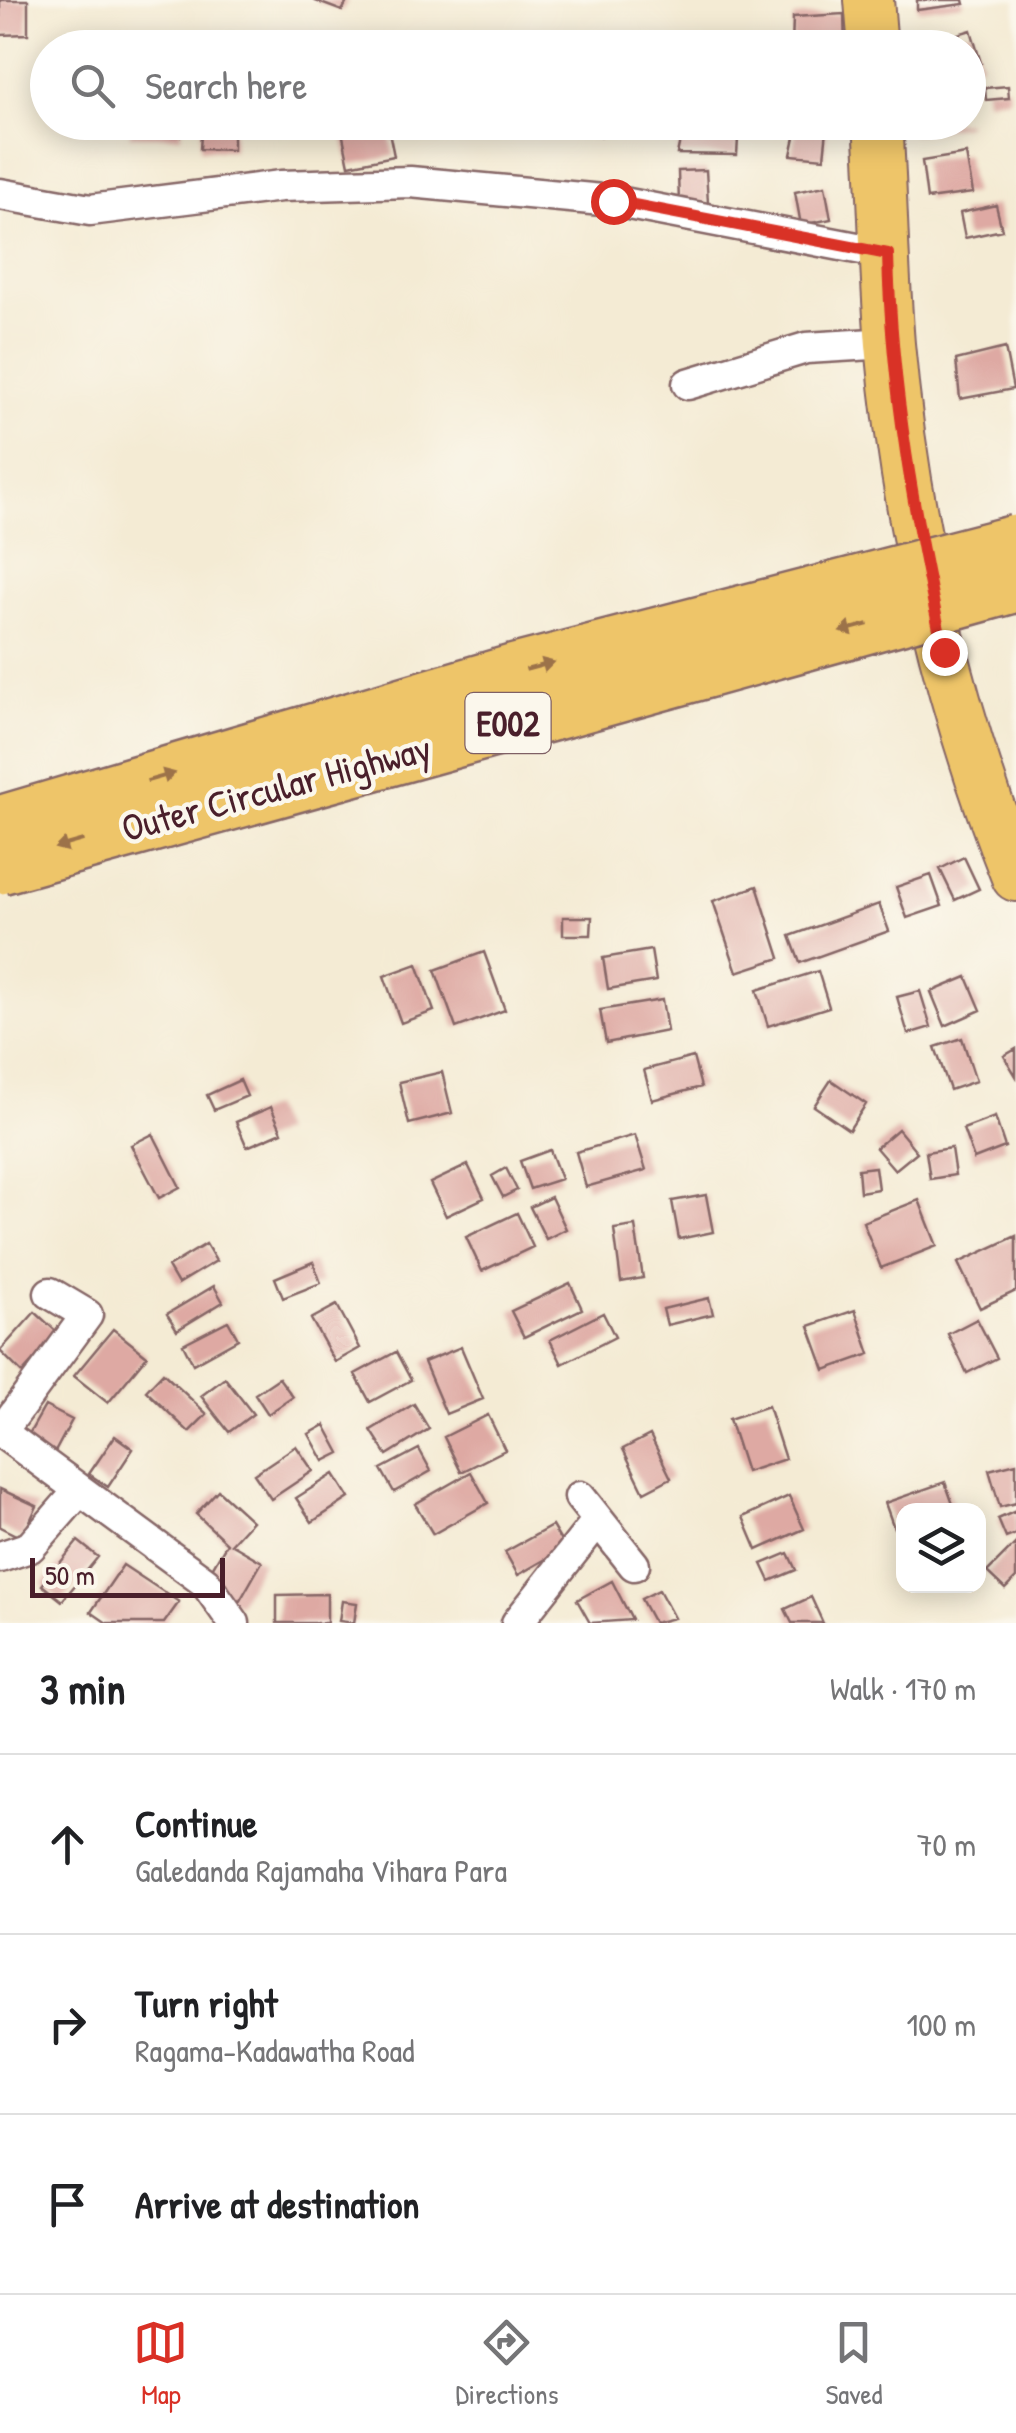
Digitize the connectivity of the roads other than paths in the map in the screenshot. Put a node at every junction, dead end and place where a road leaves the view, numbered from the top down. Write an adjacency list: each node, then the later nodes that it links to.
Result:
1 (869, 0): 2 (main road)
2 (872, 30)
3 (879, 140): 5 (main road)
4 (0, 194): 5 (street)
5 (888, 254): 6 (main road)
6 (890, 343): 7 (street); 12 (main road)
7 (688, 384)
8 (1016, 543): 10 (highway, Outer Circular Highway / E002, one-way to 8, bridge)
9 (1016, 584): 11 (highway, Outer Circular Highway / E002, one-way to 11, bridge)
10 (0, 824)
11 (0, 866)
12 (1016, 877)
13 (50, 1293): 14 (street)
14 (79, 1492): 15 (street); 17 (street)
15 (0, 1557)
16 (634, 1565): 19 (street)
17 (231, 1616): 18 (street)
18 (199, 1623)
19 (518, 1623)

